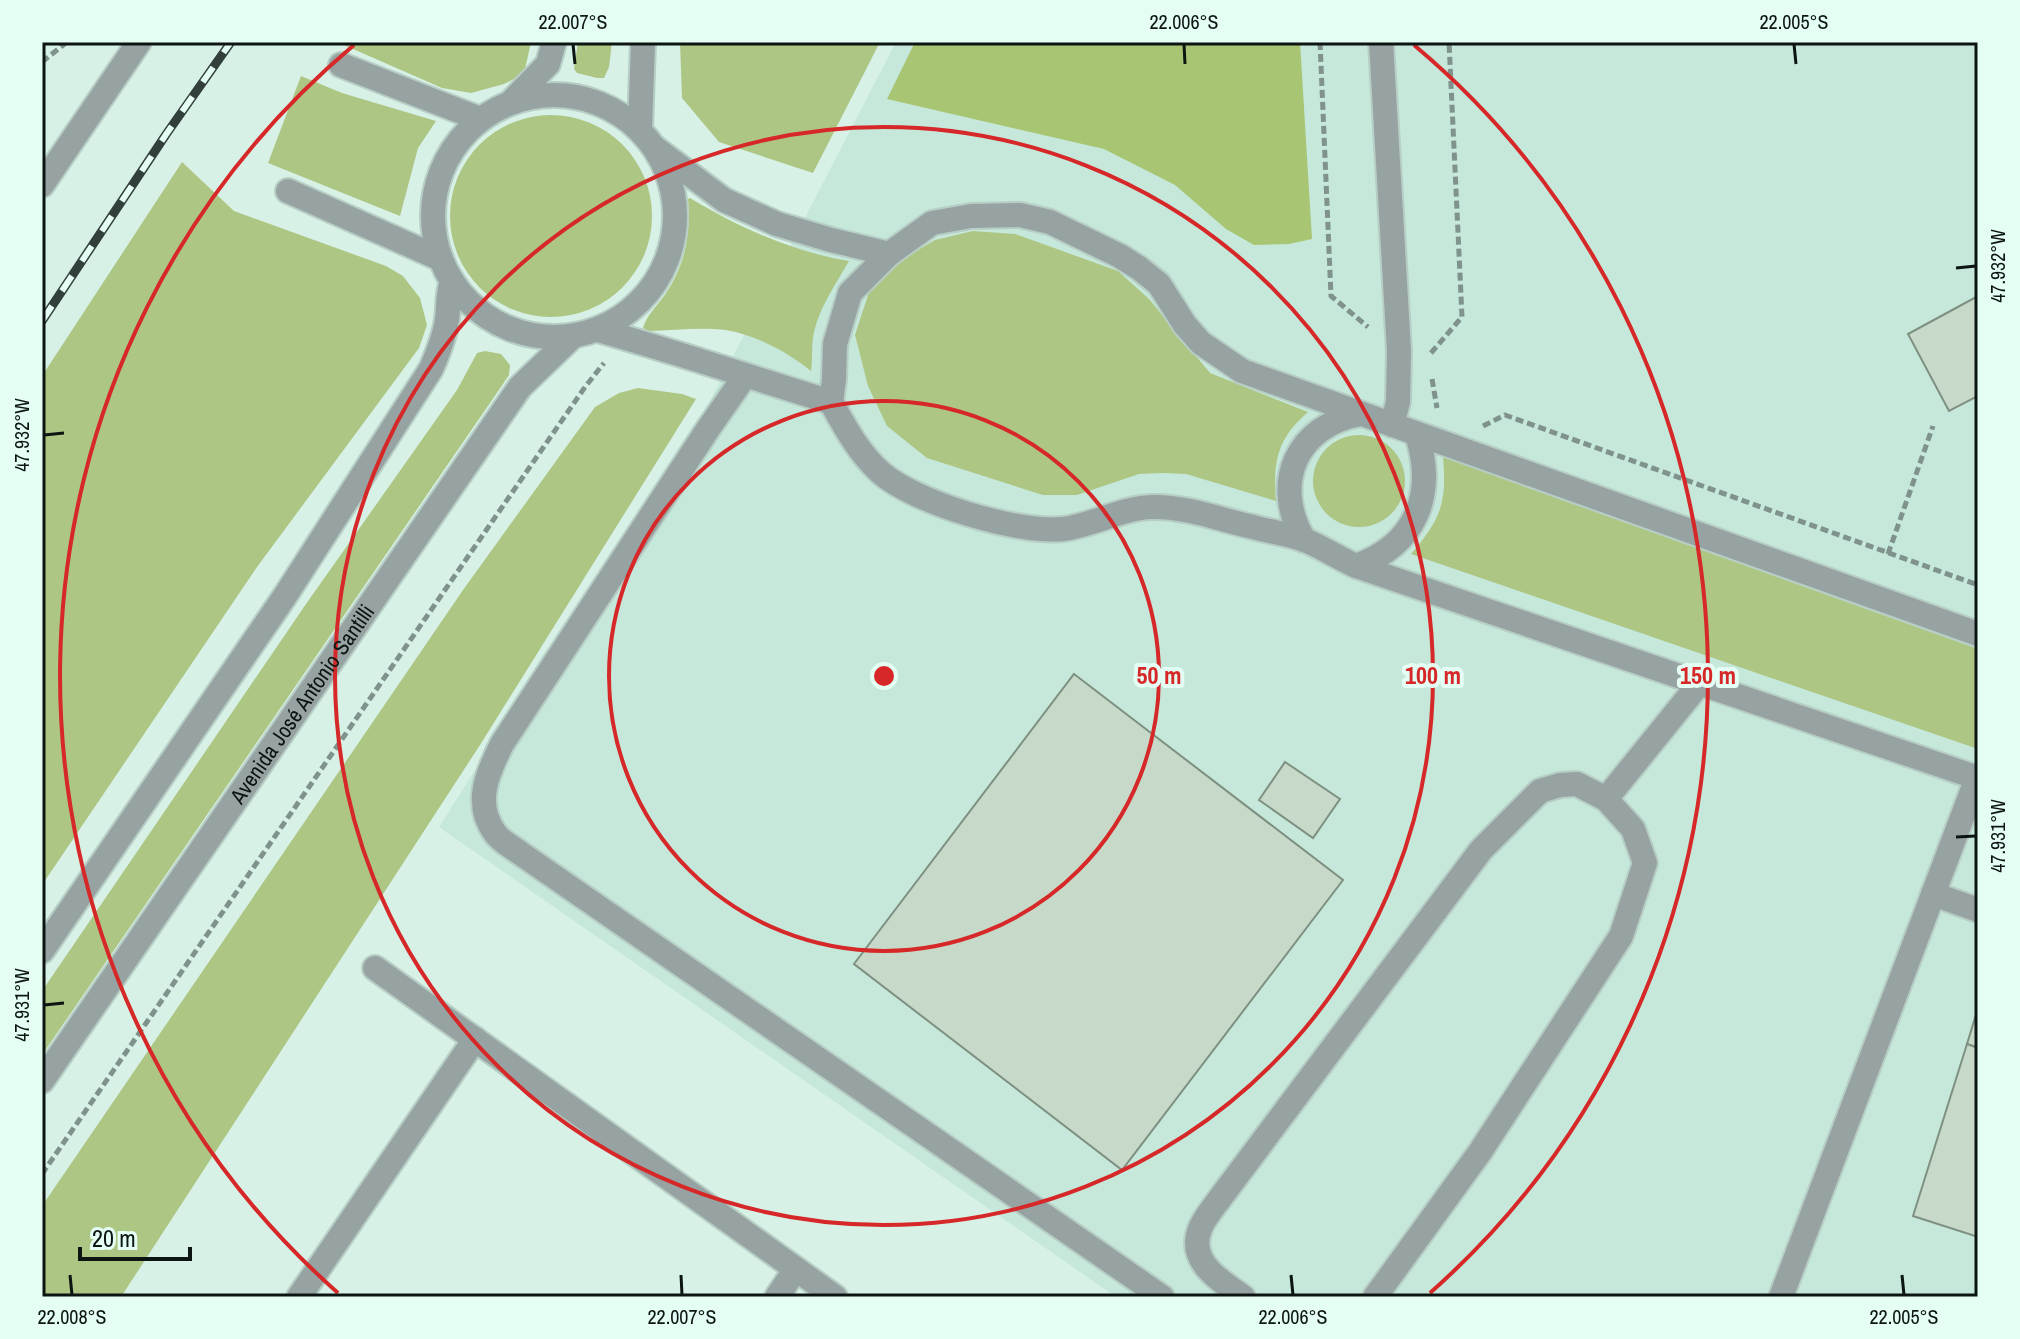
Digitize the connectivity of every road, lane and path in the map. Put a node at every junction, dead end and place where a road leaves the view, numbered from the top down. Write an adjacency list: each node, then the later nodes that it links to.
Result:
1 (67, 42): 8 (path)
2 (139, 42): 13 (street)
3 (554, 42): 10 (street)
4 (643, 42): 12 (street)
5 (1320, 42): 21 (path)
6 (1381, 42): 21 (street)
7 (1449, 42): 22 (path)
8 (42, 62)
9 (341, 65): 11 (street)
10 (512, 101): 11 (street); 12 (street)
11 (480, 119): 16 (street)
12 (648, 138): 15 (street); 18 (street)
13 (42, 185)
14 (288, 191): 16 (street)
15 (889, 254): 25 (street); 26 (street)
16 (441, 259): 17 (street)
17 (452, 281): 19 (street); 42 (street)
18 (598, 330): 19 (street); 20 (street)
19 (572, 337): 45 (street, Avenida José Antonio Santilli)
20 (629, 338): 23 (street); 46 (path)
21 (1399, 351): 28 (street)
22 (1431, 364)
23 (745, 376): 25 (street); 51 (street)
24 (1431, 376): 27 (path)
25 (831, 402): 32 (street)
26 (1361, 414): 28 (street); 32 (street)
27 (1441, 415)
28 (1392, 425): 31 (street)
29 (1933, 426): 33 (path)
30 (1478, 429): 33 (path)
31 (1417, 435): 34 (street); 36 (street)
32 (1304, 540): 34 (street)
33 (1888, 554): 35 (path)
34 (1356, 566): 37 (street)
35 (1978, 585)
36 (1978, 634)
37 (1699, 684): 38 (street); 39 (street)
38 (1978, 778): 40 (street)
39 (1606, 799): 52 (street); 53 (street)
40 (1933, 894): 41 (street); 54 (street)
41 (1978, 910)
42 (42, 951)
43 (375, 968): 44 (street)
44 (475, 1039): 47 (street); 48 (street)
45 (42, 1081)
46 (42, 1174)
47 (795, 1270): 49 (street); 50 (street)
48 (299, 1297)
49 (777, 1297)
50 (835, 1297)
51 (1162, 1297)
52 (1243, 1297)
53 (1375, 1297)
54 (1781, 1297)

